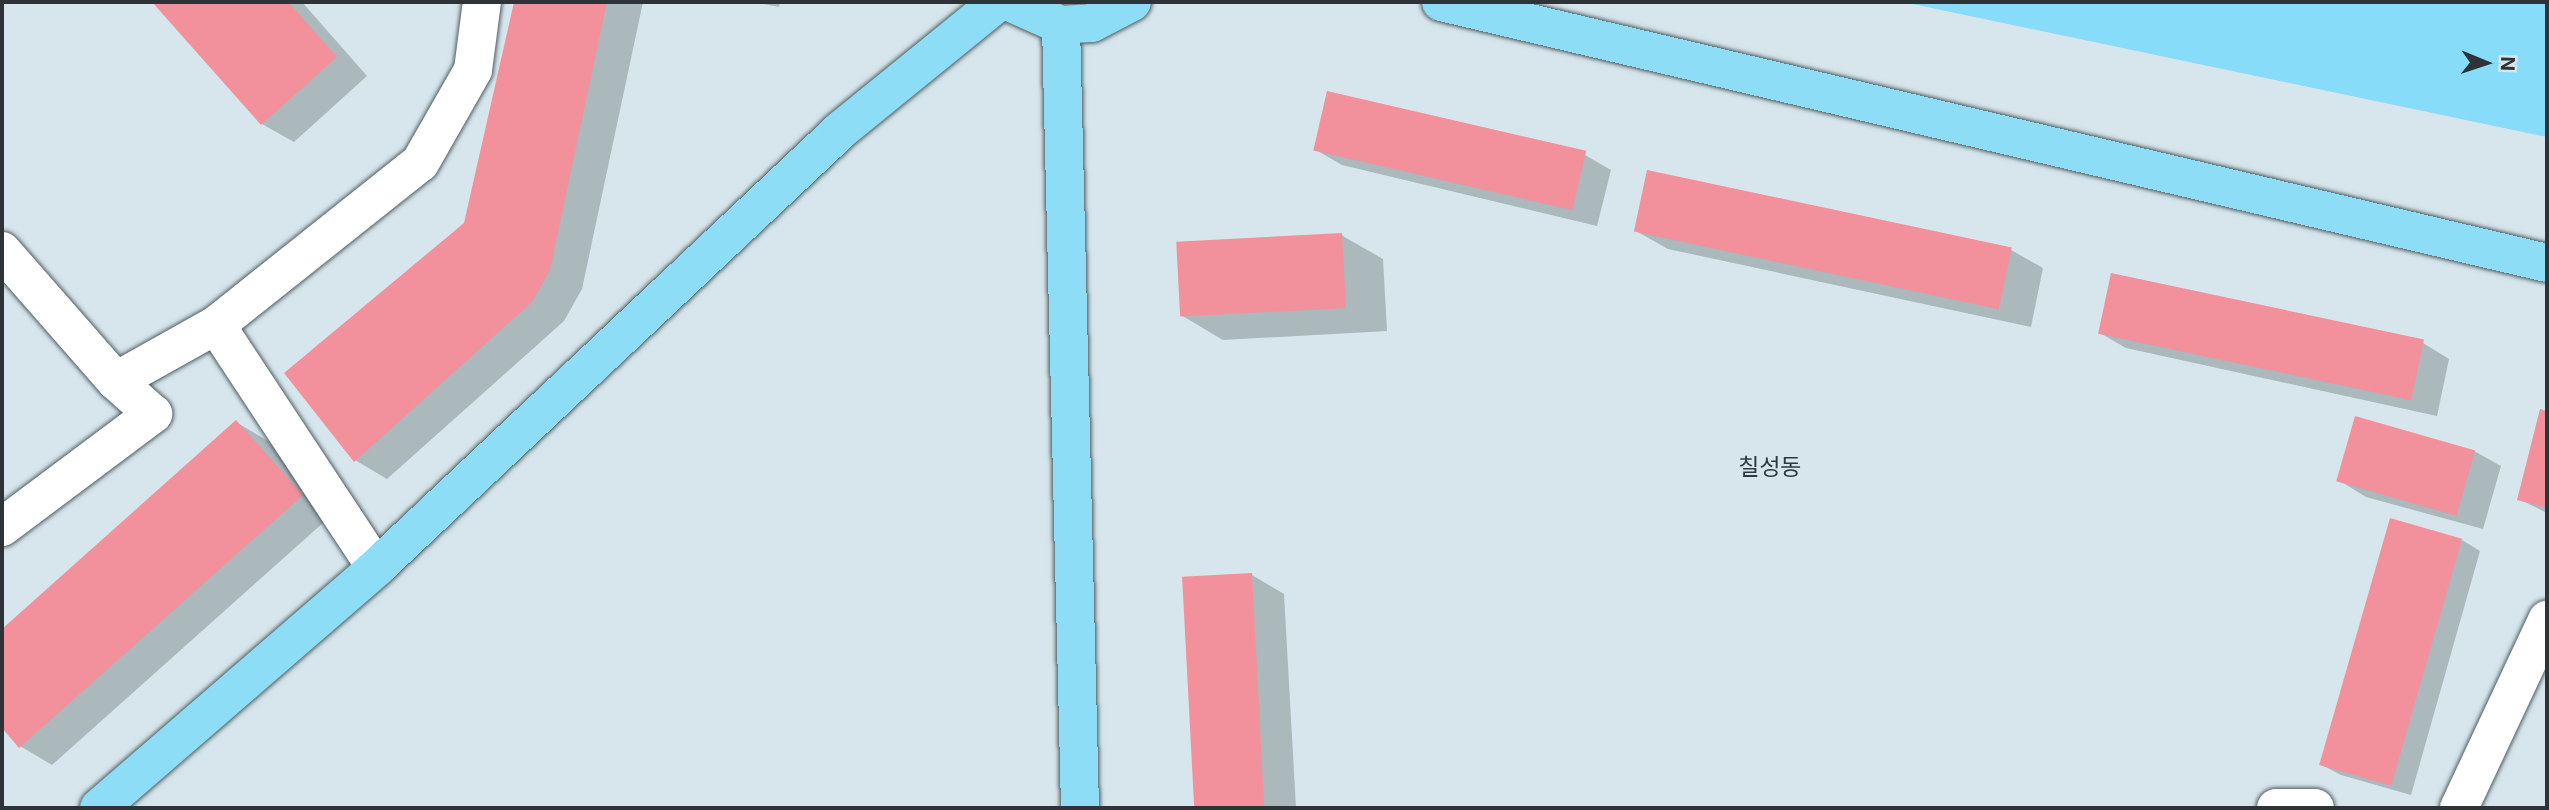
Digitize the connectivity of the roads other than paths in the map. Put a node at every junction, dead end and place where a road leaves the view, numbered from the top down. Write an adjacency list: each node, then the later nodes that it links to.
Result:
1 (482, 2): 9 (street)
2 (998, 2): 12 (main road)
3 (1009, 2): 6 (main road)
4 (1132, 2): 6 (main road)
5 (1441, 2): 8 (main road)
6 (1060, 25): 15 (main road)
7 (2, 251): 10 (street)
8 (2547, 263)
9 (216, 325): 10 (street); 12 (street)
10 (116, 381): 11 (street)
11 (2, 527)
12 (376, 568): 14 (main road)
13 (2547, 620): 18 (street)
14 (99, 808)
15 (1080, 808)
16 (2276, 808): 17 (street)
17 (2315, 808)
18 (2459, 808)

